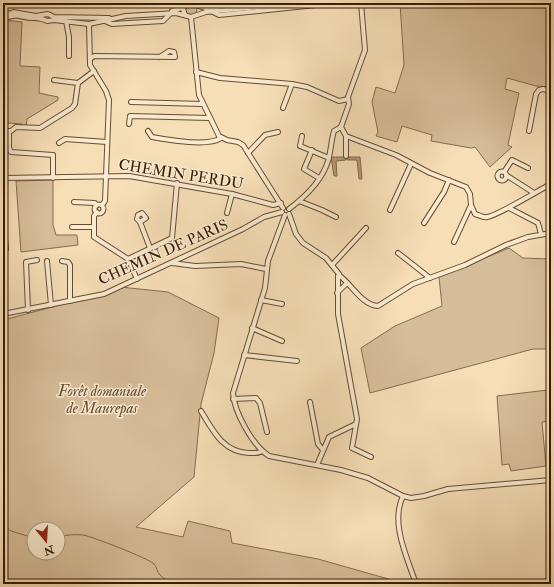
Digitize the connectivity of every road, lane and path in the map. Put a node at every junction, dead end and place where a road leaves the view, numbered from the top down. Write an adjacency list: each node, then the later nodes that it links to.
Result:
1 (261, 3): 6 (street)
2 (301, 3): 7 (street)
3 (335, 3): 7 (street)
4 (360, 3): 29 (street)
5 (185, 5): 12 (street); 18 (street)
6 (198, 5): 10 (street)
7 (210, 11): 10 (street)
8 (3, 12): 11 (street); 14 (street)
9 (170, 14): 12 (street); 19 (street); 19 (street)
10 (199, 14): 15 (street)
11 (18, 15): 13 (street); 14 (street)
12 (185, 15): 15 (street)
13 (3, 18)
14 (44, 18): 16 (street)
15 (191, 18): 24 (street)
16 (50, 19): 17 (street); 18 (street)
17 (66, 21): 18 (street); 20 (street)
18 (89, 21): 19 (street); 22 (street)
19 (104, 21)
20 (69, 56)
21 (160, 57): 22 (street)
22 (90, 59): 23 (street)
23 (94, 71): 26 (street); 44 (street)
24 (196, 72): 27 (street); 31 (street)
25 (54, 80): 26 (street)
26 (78, 82): 39 (street)
27 (292, 84): 29 (street); 32 (street)
28 (551, 91): 37 (street)
29 (348, 99): 35 (street)
30 (131, 102): 31 (street)
31 (203, 104): 33 (street)
32 (283, 108)
33 (210, 118): 34 (street); 43 (street)
34 (130, 124)
35 (341, 127): 42 (street); 49 (street)
36 (148, 131): 43 (street)
37 (529, 131)
38 (3, 132): 39 (street)
39 (9, 132): 54 (street)
40 (278, 132): 47 (street)
41 (302, 136): 46 (street)
42 (346, 136): 48 (street); 50 (street)
43 (221, 138): 47 (street)
44 (107, 142): 45 (street); 52 (street)
45 (59, 143)
46 (312, 150): 49 (street); 55 (street)
47 (248, 153): 67 (street)
48 (346, 156)
49 (329, 158): 55 (street)
50 (411, 164): 56 (street); 68 (street)
51 (528, 168): 59 (street)
52 (106, 176): 54 (street, CHEMIN PERDU); 57 (street, CHEMIN PERDU); 63 (street)
53 (3, 178): 54 (street, CHEMIN PERDU)
54 (53, 178)
55 (319, 178): 61 (street)
56 (449, 180): 64 (street); 73 (street)
57 (177, 183): 60 (street, CHEMIN PERDU); 82 (street)
58 (551, 185): 59 (street)
59 (534, 193): 66 (street)
60 (232, 194): 67 (street, CHEMIN PERDU); 70 (street)
61 (299, 201): 67 (street); 71 (street)
62 (74, 202): 65 (street)
63 (102, 205): 65 (street); 69 (street)
64 (471, 205): 66 (street); 80 (street)
65 (96, 206): 69 (street)
66 (508, 208): 78 (street)
67 (285, 210): 88 (street, CHEMIN DE PARIS); 89 (street); 90 (street)
68 (390, 210)
69 (97, 212): 75 (street)
70 (227, 213)
71 (336, 217)
72 (140, 222): 82 (street)
73 (424, 223)
74 (72, 227): 75 (street)
75 (94, 227): 84 (street)
76 (366, 228): 89 (street)
77 (551, 233): 78 (street)
78 (541, 234): 92 (street)
79 (3, 238): 81 (street)
80 (454, 242)
81 (6, 248)
82 (150, 248): 84 (street)
83 (398, 253): 92 (street)
84 (128, 259): 93 (street)
85 (37, 260): 100 (street)
86 (48, 260): 99 (street)
87 (62, 260): 97 (street)
88 (172, 263): 90 (street); 93 (street, CHEMIN DE PARIS)
89 (333, 264): 91 (street)
90 (266, 269): 96 (street)
91 (339, 275): 94 (street); 95 (street)
92 (430, 278): 94 (street)
93 (137, 279): 97 (street, CHEMIN DE PARIS)
94 (347, 283): 95 (street)
95 (337, 293): 109 (street)
96 (261, 300): 98 (street); 102 (street)
97 (70, 301): 99 (street, CHEMIN DE PARIS)
98 (282, 304)
99 (51, 305): 100 (street, CHEMIN DE PARIS)
100 (28, 310): 101 (street, CHEMIN DE PARIS)
101 (3, 314)
102 (252, 328): 103 (street); 104 (street)
103 (282, 341)
104 (244, 355): 105 (street); 106 (street)
105 (297, 361)
106 (233, 399): 110 (street); 112 (street)
107 (310, 402): 111 (street)
108 (200, 411): 112 (street)
109 (356, 424): 111 (street); 113 (street)
110 (267, 432)
111 (323, 450): 114 (street)
112 (262, 451): 114 (street)
113 (371, 457)
114 (317, 465): 116 (street)
115 (551, 480): 116 (street)
116 (403, 496): 117 (street)
117 (416, 584)

